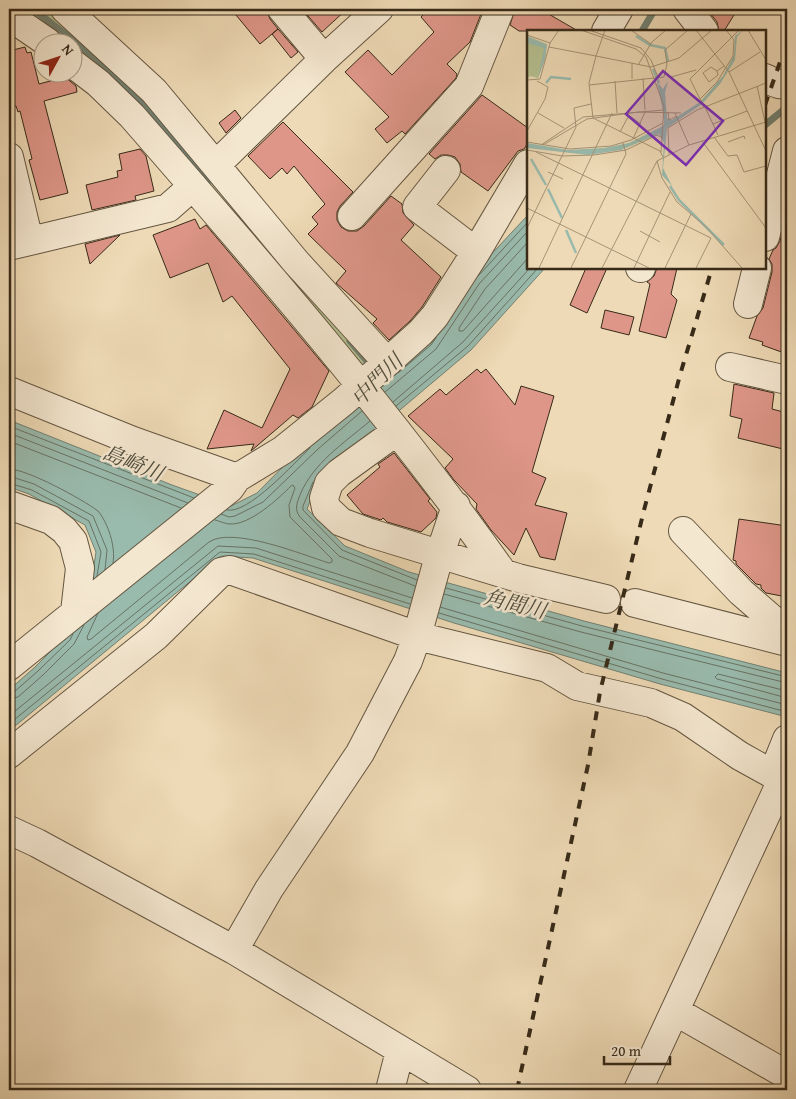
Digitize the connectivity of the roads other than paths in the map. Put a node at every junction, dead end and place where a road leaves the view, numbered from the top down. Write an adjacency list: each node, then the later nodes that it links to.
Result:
1 (65, 9): 15 (street)
2 (282, 9): 11 (street)
3 (379, 9): 11 (street)
4 (500, 9): 19 (street)
5 (619, 9): 8 (street)
6 (688, 9): 9 (street)
7 (9, 17): 10 (street)
8 (607, 30)
9 (703, 30)
10 (32, 32)
11 (324, 59): 15 (street)
12 (82, 71): 18 (street)
13 (787, 151): 20 (street)
14 (9, 158): 21 (street)
15 (216, 165): 25 (street)
16 (527, 166): 22 (street)
17 (446, 170): 22 (street)
18 (193, 186): 21 (street); 28 (street)
19 (352, 216)
20 (766, 233)
21 (19, 244)
22 (476, 252): 25 (street)
23 (757, 269): 24 (street)
24 (748, 304)
25 (387, 362): 28 (street)
26 (730, 367): 27 (street)
27 (787, 380)
28 (364, 388): 30 (street); 31 (street)
29 (9, 391): 31 (street)
30 (395, 427): 33 (street); 35 (street)
31 (233, 483): 39 (street)
32 (9, 505): 39 (street)
33 (456, 506): 35 (street); 36 (street)
34 (683, 531): 41 (street)
35 (439, 557): 36 (street); 40 (street)
36 (503, 573): 37 (street)
37 (606, 599)
38 (634, 603): 42 (street)
39 (83, 606): 43 (street)
40 (418, 632): 45 (street); 46 (street); 48 (street)
41 (787, 632)
42 (787, 642)
43 (9, 666)
44 (787, 739): 46 (street)
45 (9, 754)
46 (781, 779): 49 (street)
47 (9, 830): 48 (street)
48 (234, 950): 50 (street)
49 (675, 1011): 51 (street); 54 (street)
50 (400, 1051): 52 (street); 53 (street)
51 (787, 1075)
52 (390, 1090)
53 (466, 1090)
54 (638, 1090)

